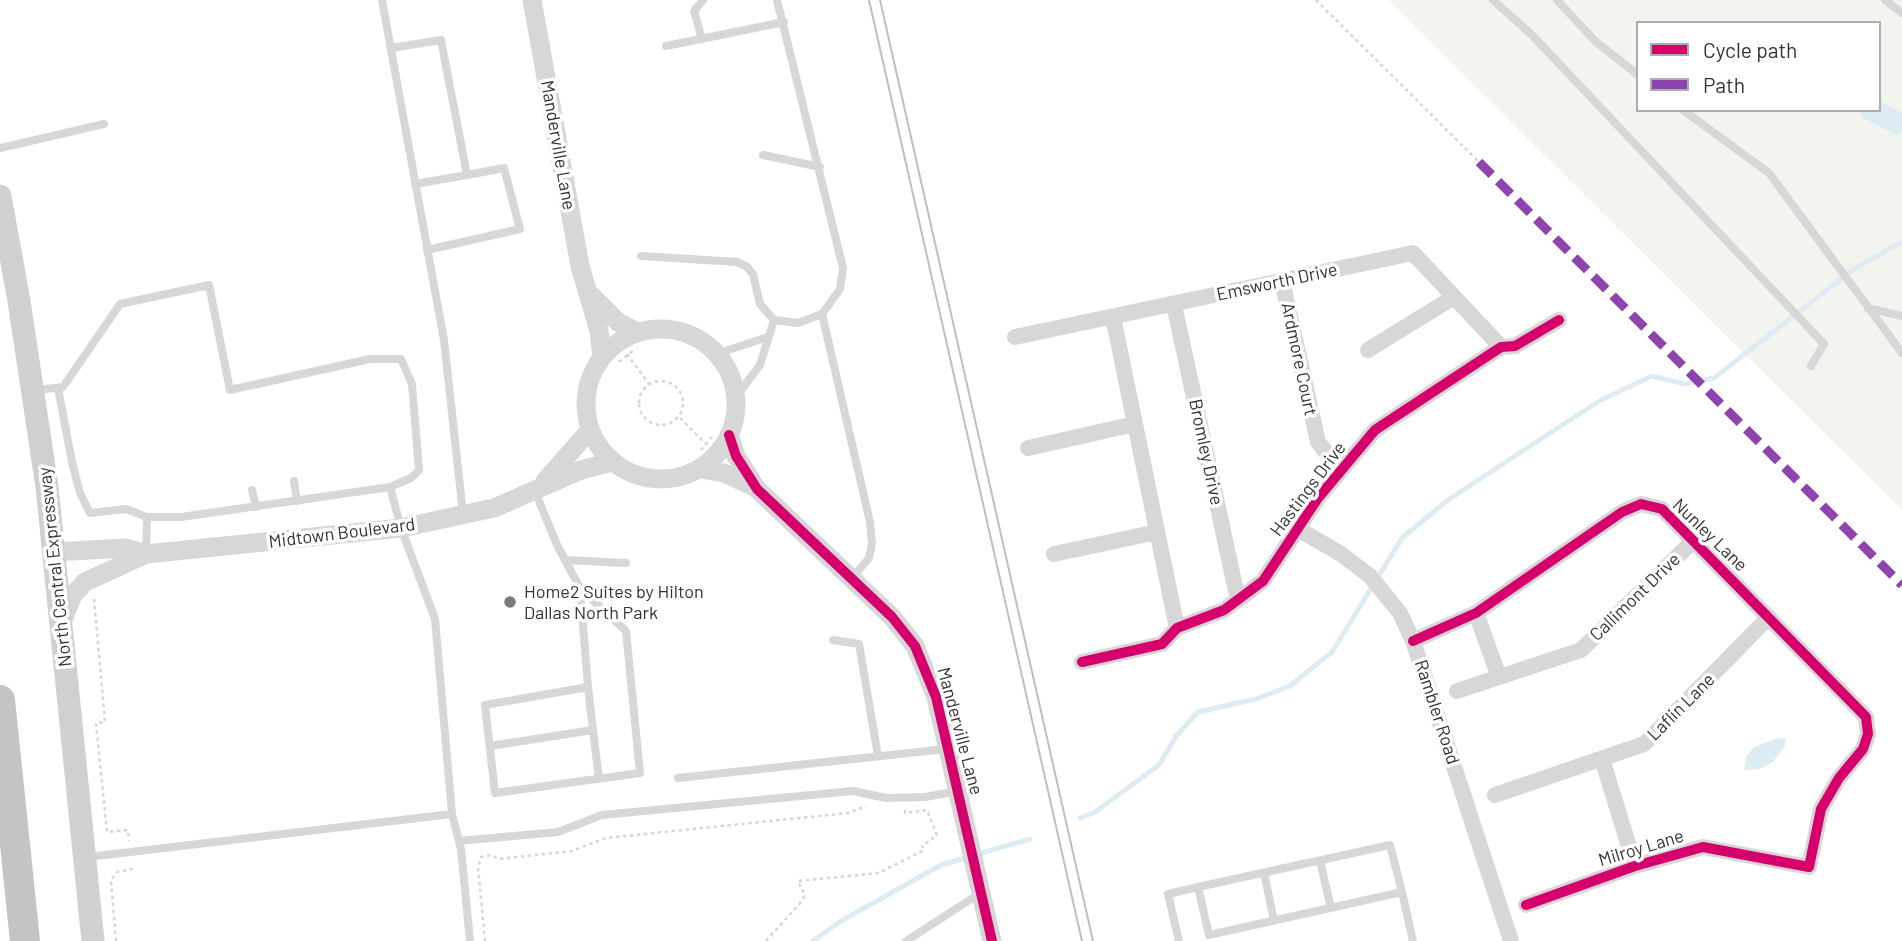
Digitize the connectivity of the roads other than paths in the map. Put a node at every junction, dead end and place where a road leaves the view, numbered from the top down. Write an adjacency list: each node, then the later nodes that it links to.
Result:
1 (382, 0): 12 (lane)
2 (532, 0): 25 (street, Manderville Lane)
3 (703, 0): 10 (lane)
4 (777, 0): 9 (lane)
5 (1493, 0): 42 (lane)
6 (1556, 0): 13 (lane)
7 (1885, 0): 8 (lane)
8 (1902, 13)
9 (784, 22): 10 (lane); 18 (lane)
10 (702, 39): 11 (lane)
11 (666, 47)
12 (391, 48): 19 (lane); 20 (lane)
13 (1636, 73)
14 (1686, 112): 28 (lane)
15 (104, 124): 16 (lane)
16 (0, 148)
17 (763, 155): 18 (lane)
18 (820, 167): 29 (lane)
19 (467, 175): 20 (lane); 22 (lane)
20 (415, 184): 22 (lane)
21 (0, 196): 44 (main road, North Central Expressway)
22 (427, 250): 60 (lane)
23 (641, 256): 32 (lane)
24 (1282, 281): 26 (street, Emsworth Drive); 27 (street, Emsworth Drive); 52 (street, Ardmore Court)
25 (586, 289): 36 (street); 41 (street, Manderville Lane)
26 (1454, 297): 37 (street, Emsworth Drive); 38 (street)
27 (1174, 305): 31 (street, Emsworth Drive); 73 (street, Bromley Drive)
28 (1868, 308): 30 (lane); 39 (lane)
29 (822, 314): 32 (lane); 71 (lane)
30 (1902, 316)
31 (1113, 317): 35 (street, Emsworth Drive); 46 (street)
32 (774, 320): 34 (lane)
33 (1559, 320): 37 (street, Hastings Drive)
34 (768, 337): 40 (lane); 45 (lane)
35 (1015, 337)
36 (640, 338): 40 (street); 41 (street)
37 (1501, 347): 52 (street, Hastings Drive)
38 (1368, 350)
39 (1902, 353)
40 (716, 354): 45 (street)
41 (608, 362): 47 (street)
42 (1811, 366)
43 (58, 388): 44 (lane); 54 (lane); 61 (lane)
44 (34, 391): 66 (main road, North Central Expressway)
45 (735, 398): 48 (street)
46 (1135, 424): 49 (street); 64 (street)
47 (589, 431): 50 (street); 57 (street, Midtown Boulevard)
48 (723, 432): 51 (street); 55 (street, Manderville Lane)
49 (1028, 448)
50 (612, 462): 51 (street); 57 (street, Midtown Boulevard)
51 (698, 462): 55 (street, Manderville Lane)
52 (1341, 471): 63 (street, Hastings Drive)
53 (294, 481): 58 (lane)
54 (390, 487): 58 (lane); 62 (lane)
55 (757, 489): 71 (street, Manderville Lane)
56 (253, 490): 59 (lane)
57 (534, 491): 60 (street, Midtown Boulevard); 69 (lane)
58 (297, 500): 59 (lane)
59 (256, 506): 61 (lane)
60 (463, 514): 62 (street, Midtown Boulevard)
61 (147, 517): 67 (lane)
62 (401, 528): 67 (street, Midtown Boulevard); 94 (lane)
63 (1298, 529): 73 (street, Hastings Drive); 79 (street, Rambler Road)
64 (1157, 532): 68 (street); 77 (street)
65 (1693, 541): 74 (street, Nunley Lane); 75 (street, Nunley Lane); 81 (street, Callimont Drive)
66 (54, 552): 67 (street, Midtown Boulevard); 76 (main road, North Central Expressway)
67 (146, 554): 76 (street, Midtown Boulevard)
68 (1054, 554)
69 (565, 560): 70 (lane); 72 (lane)
70 (626, 563)
71 (852, 578): 87 (street, Manderville Lane)
72 (580, 588): 82 (lane); 91 (lane)
73 (1238, 600): 77 (street, Hastings Drive)
74 (1476, 613): 79 (street, Nunley Lane); 81 (street)
75 (1769, 617): 89 (street, Laflin Lane); 99 (street, Nunley Lane)
76 (61, 624): 96 (main road, North Central Expressway)
77 (1177, 628): 80 (street, Hastings Drive)
78 (833, 640): 88 (lane)
79 (1413, 641): 114 (street, Rambler Road)
80 (1082, 662)
81 (1499, 677): 83 (street, Callimont Drive)
82 (588, 687): 85 (lane); 86 (lane)
83 (1457, 691)
84 (0, 700): 107 (highway)
85 (593, 730): 86 (lane); 91 (lane)
86 (490, 746): 91 (lane)
87 (949, 749): 88 (lane); 92 (street, Manderville Lane)
88 (878, 756): 90 (lane)
89 (1602, 759): 93 (street, Laflin Lane); 98 (street)
90 (678, 778)
91 (599, 779)
92 (960, 791): 95 (lane); 103 (street, Manderville Lane)
93 (1496, 795)
94 (452, 814): 95 (lane); 96 (lane)
95 (459, 841): 109 (lane)
96 (85, 857): 108 (main road, North Central Expressway)
97 (1320, 861): 100 (lane); 102 (lane); 105 (lane)
98 (1635, 866): 99 (street, Milroy Lane); 104 (street, Milroy Lane)
99 (1809, 867)
100 (1264, 873): 101 (lane); 106 (lane)
101 (1198, 887): 106 (lane); 112 (lane)
102 (1402, 892): 105 (lane); 113 (lane)
103 (982, 893): 110 (lane); 111 (street, Manderville Lane)
104 (1526, 905)
105 (1331, 908): 106 (lane)
106 (1274, 920)
107 (25, 941)
108 (93, 941)
109 (470, 941)
110 (906, 941)
111 (992, 941)
112 (1179, 941)
113 (1413, 941)
114 (1511, 941)

